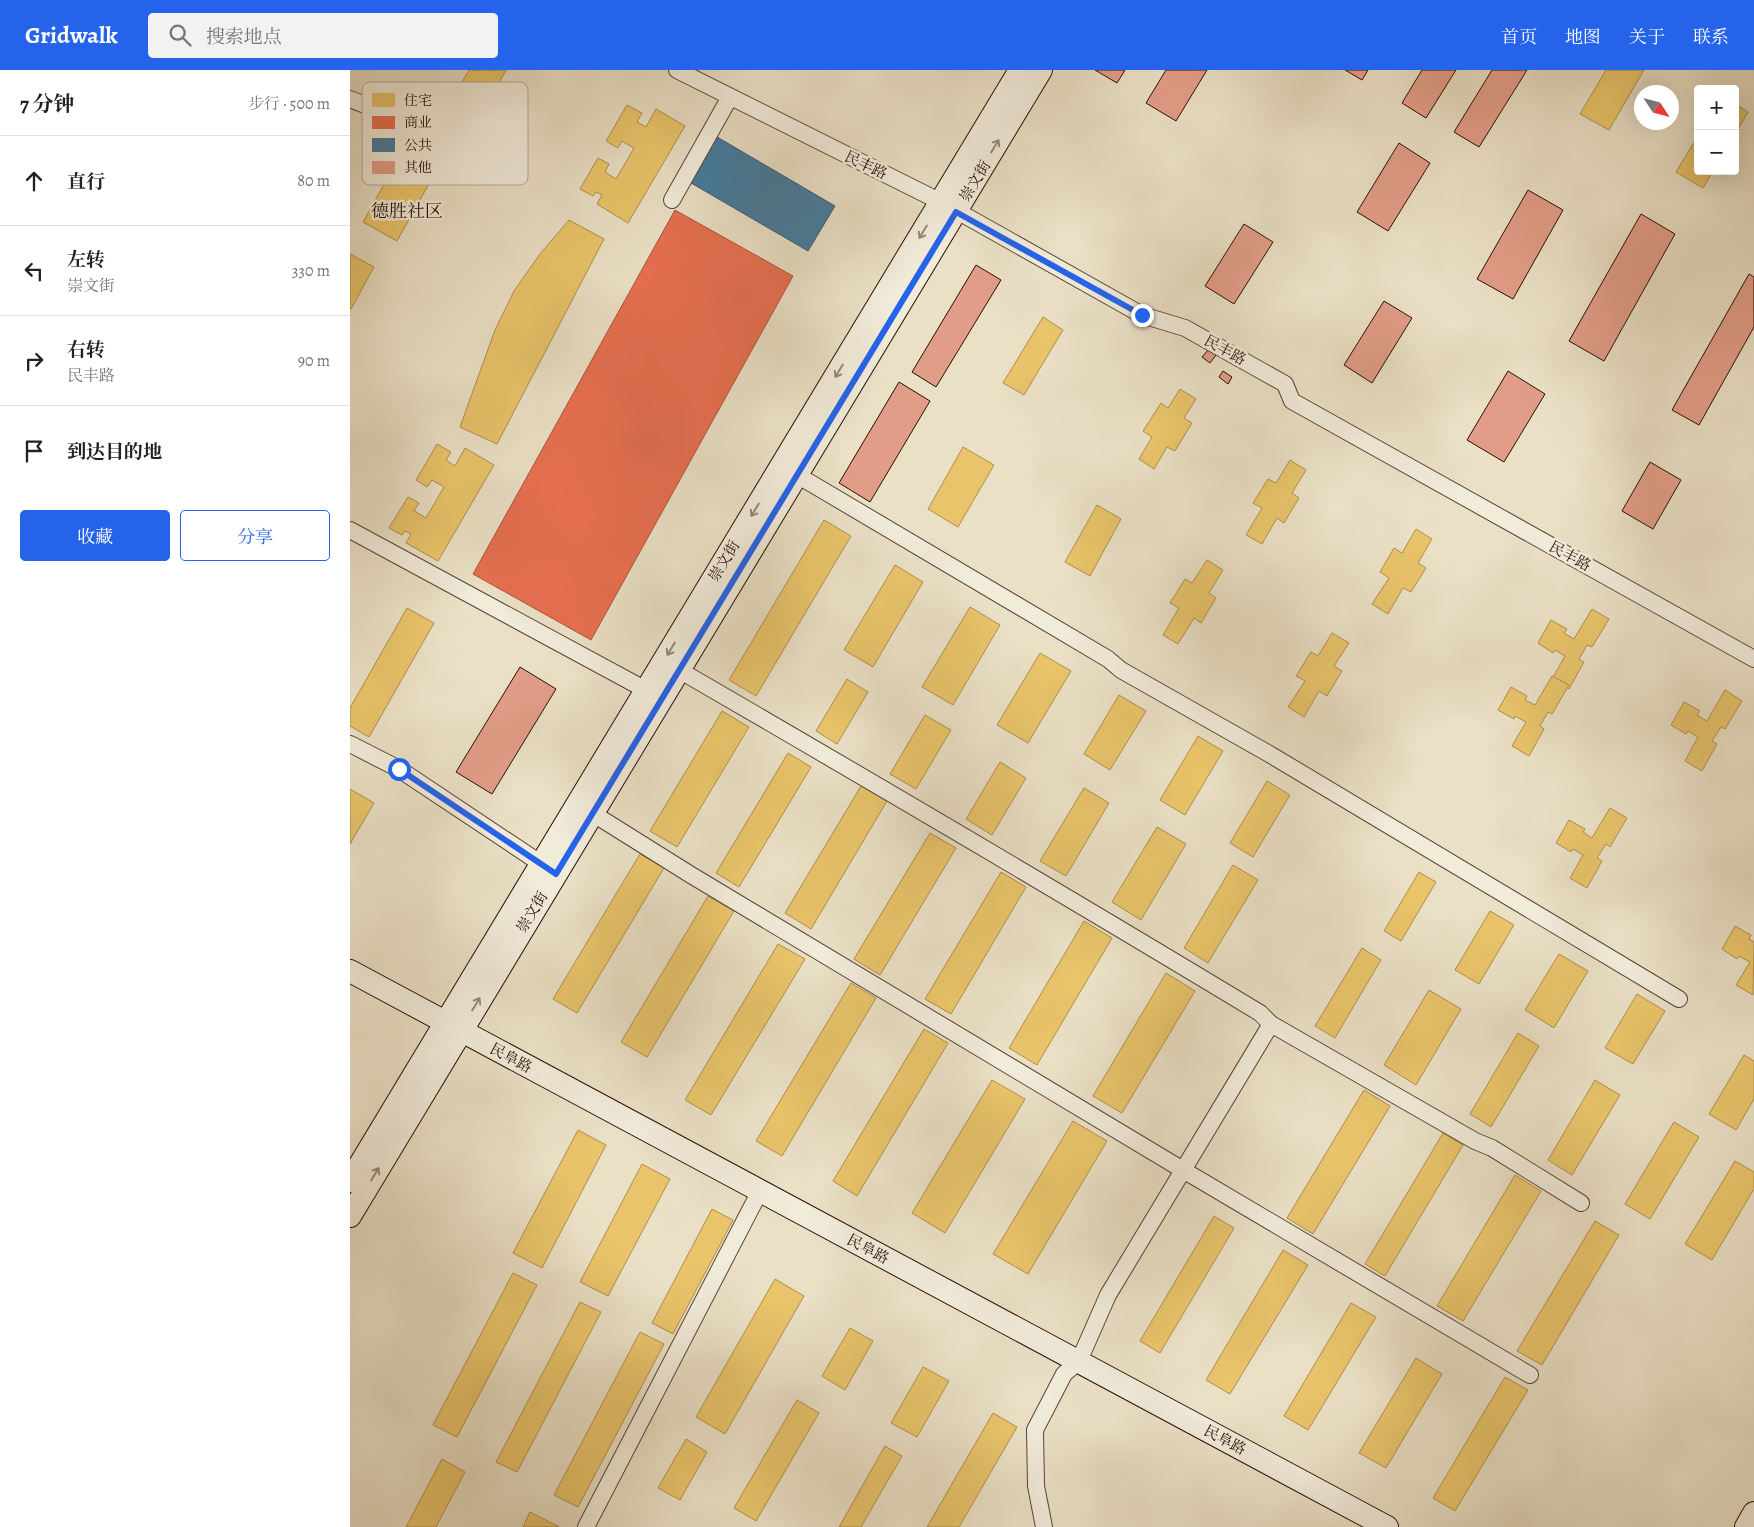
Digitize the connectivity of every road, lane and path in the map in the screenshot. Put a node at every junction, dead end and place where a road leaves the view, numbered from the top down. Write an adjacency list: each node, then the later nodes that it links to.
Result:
1 (677, 70): 4 (street, 民丰路)
2 (1020, 70): 8 (street, 崇文街)
3 (1041, 70): 8 (street, 崇文街, one-way to 3)
4 (730, 97): 7 (street); 8 (street, 民丰路)
5 (350, 99): 6 (street)
6 (362, 104)
7 (672, 200)
8 (949, 207): 9 (street, 崇文街); 11 (street, 民丰路); 13 (street, 崇文街, one-way to 13)
9 (797, 475): 12 (street, 崇文街); 18 (street)
10 (350, 530): 13 (street)
11 (1754, 659)
12 (679, 670): 15 (street, 崇文街); 19 (street)
13 (646, 690): 16 (street, 崇文街)
14 (350, 744): 16 (street)
15 (592, 813): 16 (street, 崇文街); 21 (street)
16 (548, 869): 20 (street, 崇文街)
17 (350, 971): 20 (street, 民阜路)
18 (1679, 999)
19 (1271, 1024): 21 (street); 24 (street)
20 (453, 1026): 22 (street, 崇文街); 23 (street, 民阜路); 25 (street, 崇文街, one-way to 20)
21 (1183, 1170): 26 (street); 27 (street)
22 (350, 1181)
23 (760, 1191): 26 (street, 民阜路); 29 (street)
24 (1581, 1203)
25 (350, 1216)
26 (1079, 1361): 30 (street); 31 (street, 民阜路)
27 (1530, 1375)
28 (1754, 1513): 32 (street)
29 (586, 1527)
30 (1044, 1527)
31 (1387, 1527)
32 (1746, 1527)

